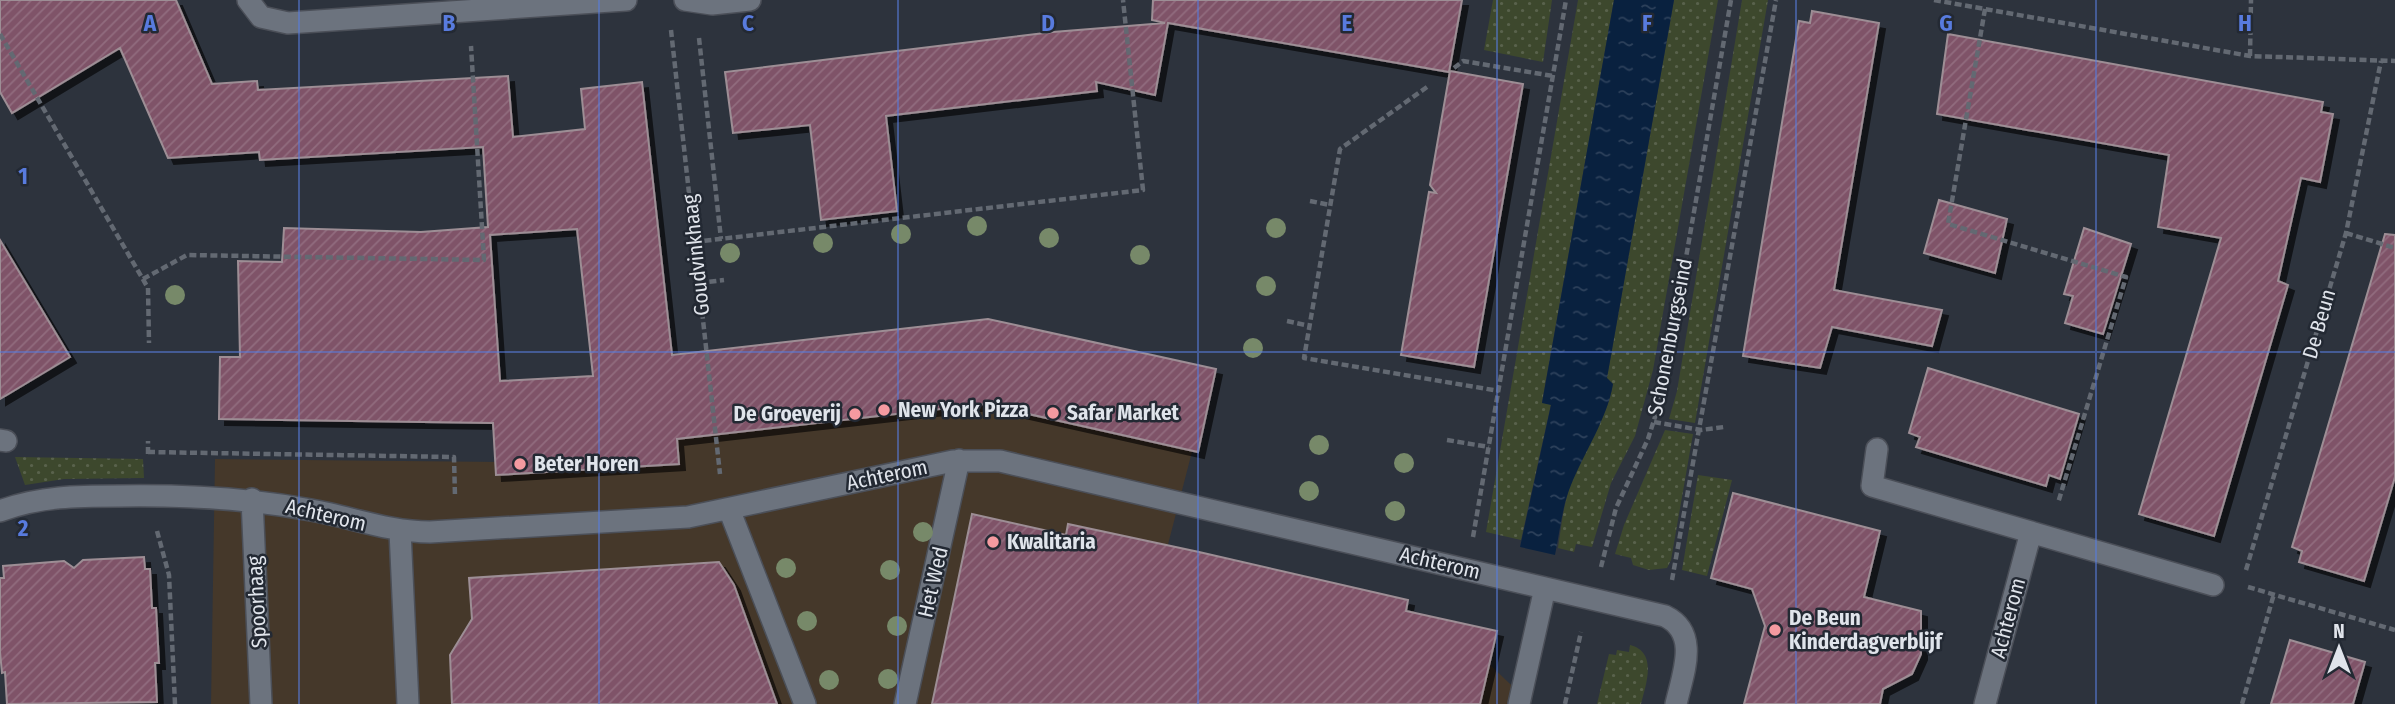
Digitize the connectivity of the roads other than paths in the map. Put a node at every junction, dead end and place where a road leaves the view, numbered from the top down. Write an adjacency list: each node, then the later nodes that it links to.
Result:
1 (248, 0): 2 (street)
2 (626, 0)
3 (685, 0): 5 (street)
4 (750, 0): 5 (street)
5 (712, 2)
6 (1877, 449): 12 (street)
7 (959, 460): 9 (street, Achterom); 14 (street, Achterom); 18 (street, Het Wed)
8 (252, 499): 10 (street, Achterom); 11 (street, Achterom); 15 (street, Spoorhaag)
9 (729, 509): 11 (street, Achterom); 17 (street)
10 (0, 511)
11 (400, 531): 16 (street)
12 (2040, 535): 13 (street); 21 (street, Achterom)
13 (2213, 585)
14 (1545, 588): 19 (street); 20 (street, Achterom)
15 (261, 704)
16 (408, 704)
17 (805, 704)
18 (905, 704)
19 (1519, 704)
20 (1676, 704)
21 (1985, 704)

